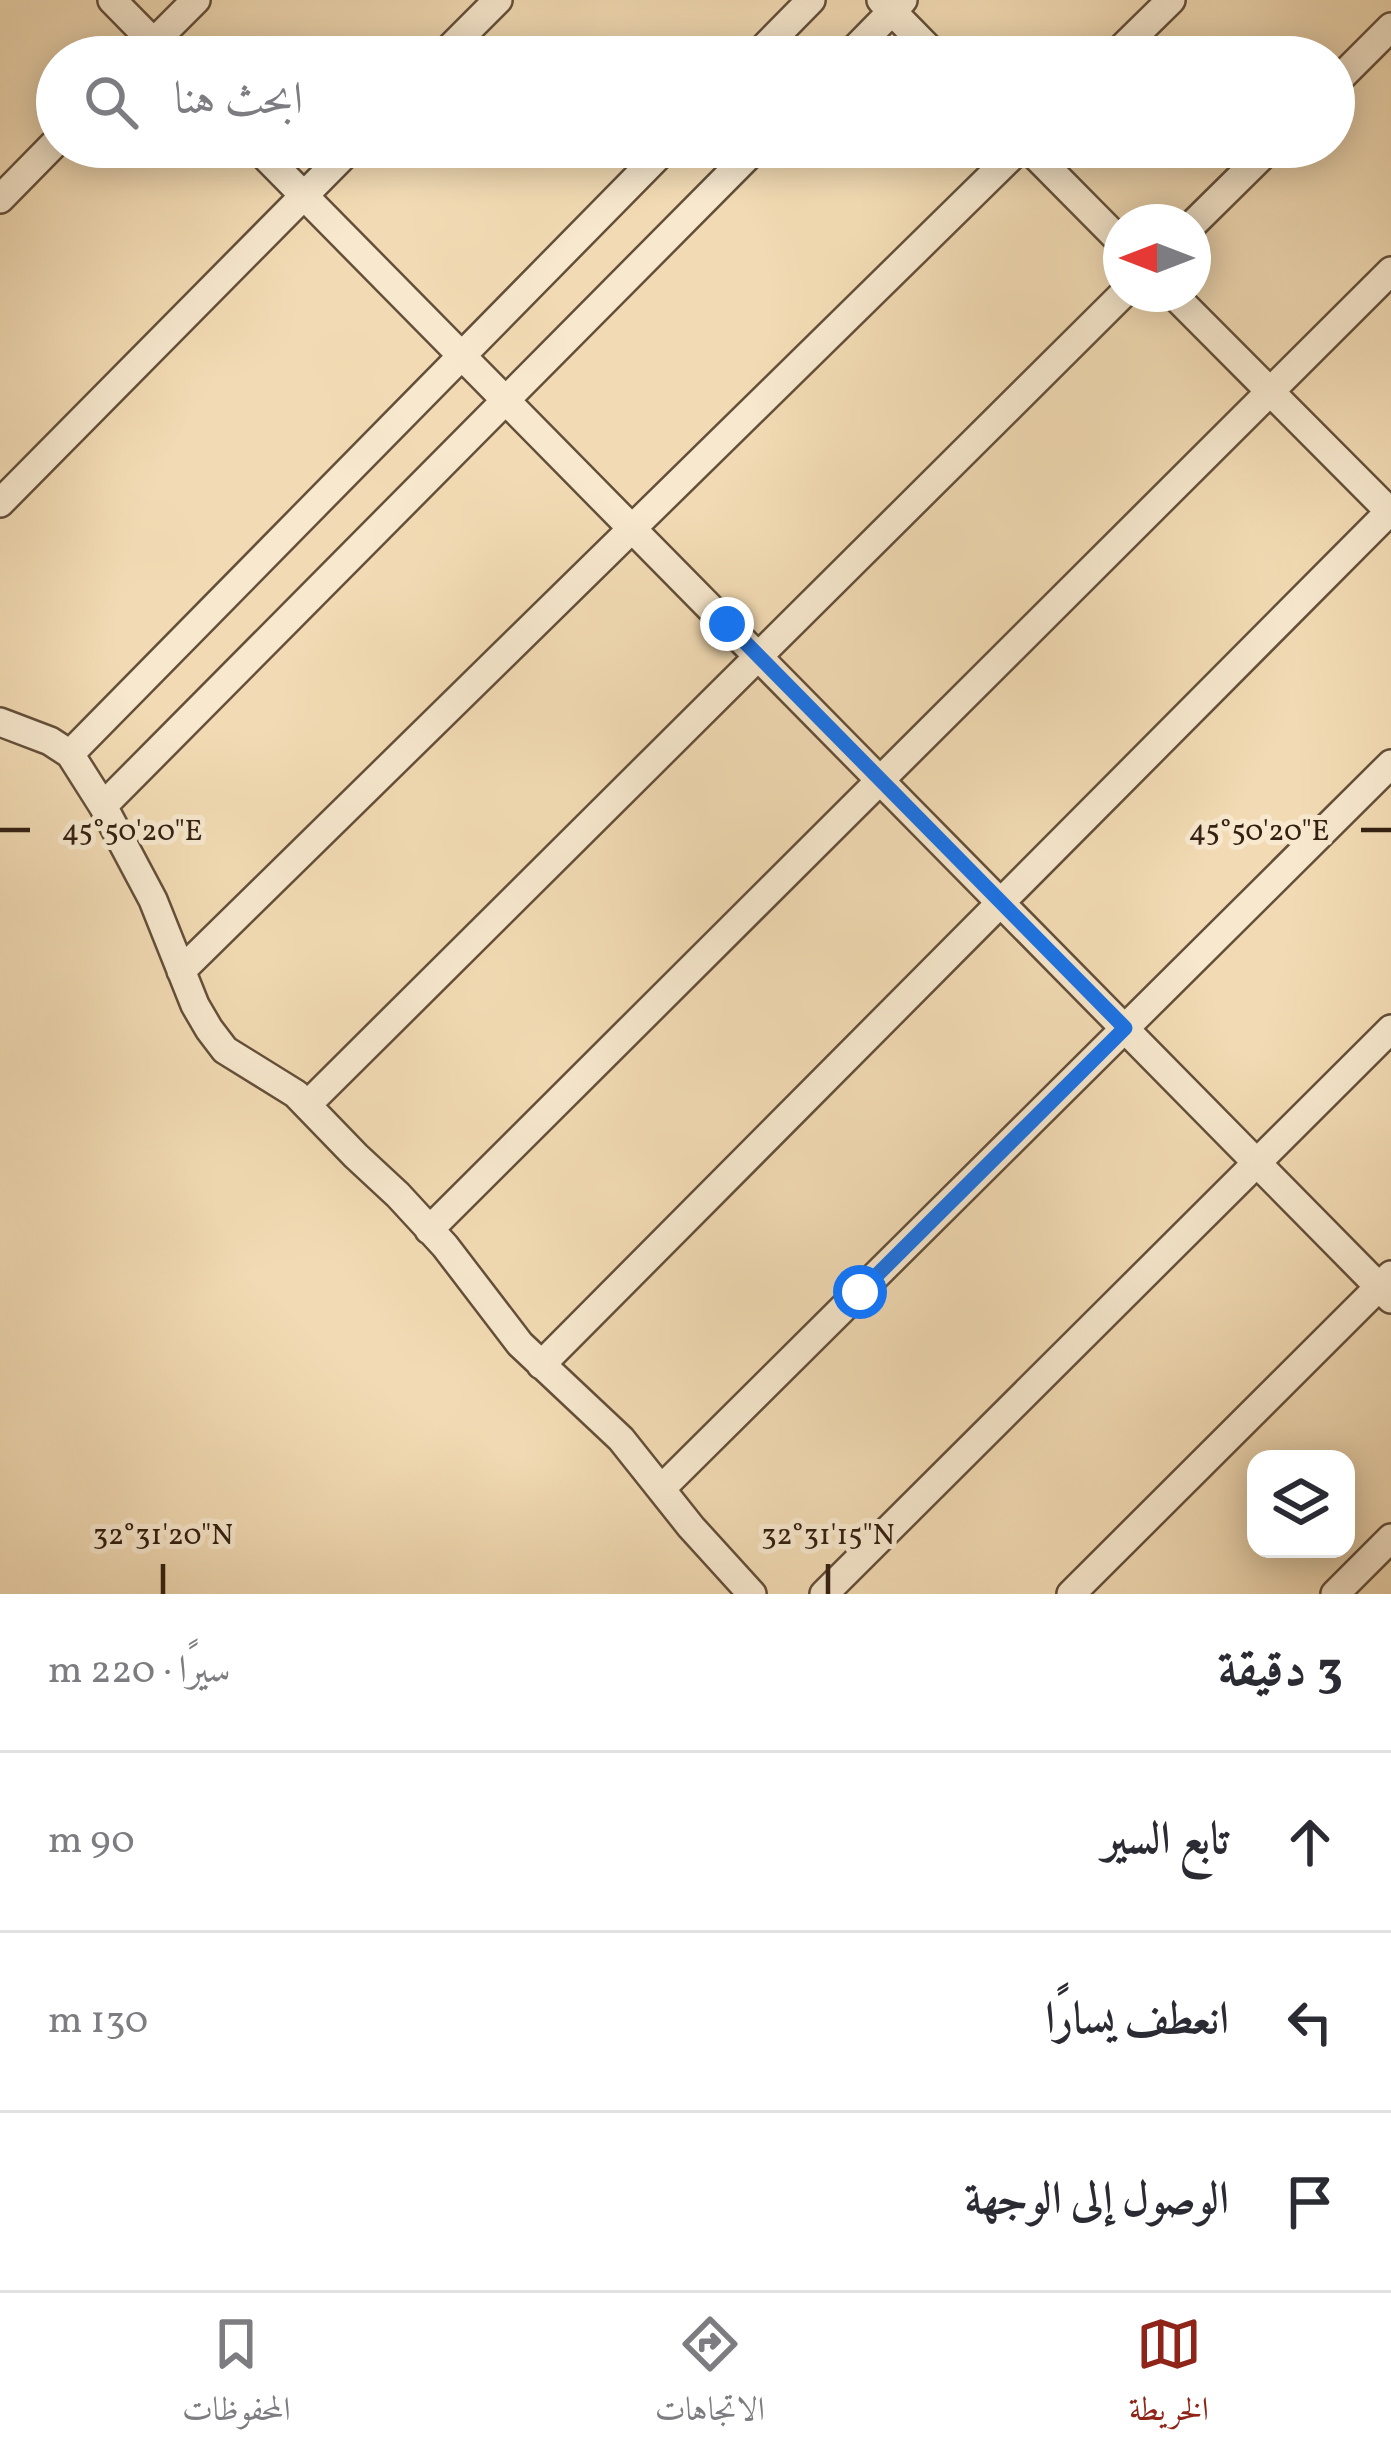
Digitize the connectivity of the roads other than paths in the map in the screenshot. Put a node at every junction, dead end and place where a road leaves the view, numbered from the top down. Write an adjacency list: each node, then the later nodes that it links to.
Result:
1 (112, 0): 8 (street)
2 (196, 0): 9 (street)
3 (498, 0): 10 (street)
4 (811, 0): 11 (street)
5 (1171, 0): 14 (street)
6 (892, 4): 12 (street); 13 (street)
7 (1391, 27): 15 (street)
8 (141, 36)
9 (167, 36)
10 (462, 36)
11 (776, 36)
12 (865, 36)
13 (919, 36)
14 (1134, 36)
15 (1355, 63)
16 (36, 162): 25 (street)
17 (277, 168): 24 (street)
18 (331, 168): 24 (street)
19 (646, 168): 31 (street)
20 (737, 168): 33 (street)
21 (1002, 168): 36 (street)
22 (1045, 168): 27 (street)
23 (1249, 168): 26 (street)
24 (304, 196): 31 (street); 34 (street)
25 (0, 199)
26 (1211, 206)
27 (1103, 224)
28 (1391, 271): 32 (street)
29 (1105, 312): 37 (street)
30 (1191, 312): 32 (street)
31 (462, 355): 33 (street); 39 (street)
32 (1270, 392): 35 (street); 41 (street)
33 (506, 400): 36 (street); 42 (street)
34 (0, 503)
35 (1390, 512): 43 (street)
36 (632, 529): 37 (street); 44 (street)
37 (758, 656): 41 (street); 47 (street)
38 (0, 722): 39 (street)
39 (70, 754): 42 (street)
40 (1391, 764): 45 (street)
41 (880, 780): 43 (street); 49 (street)
42 (104, 806): 44 (street)
43 (1000, 902): 45 (street); 51 (street)
44 (182, 971): 47 (street)
45 (1125, 1028): 48 (street); 52 (street)
46 (1391, 1029): 48 (street)
47 (307, 1105): 49 (street)
48 (1257, 1162): 50 (street); 55 (street)
49 (429, 1230): 51 (street)
50 (1387, 1287): 56 (street)
51 (541, 1365): 52 (street)
52 (661, 1489): 54 (street)
53 (1391, 1538): 57 (street)
54 (752, 1594)
55 (824, 1594)
56 (1071, 1594)
57 (1335, 1594)

